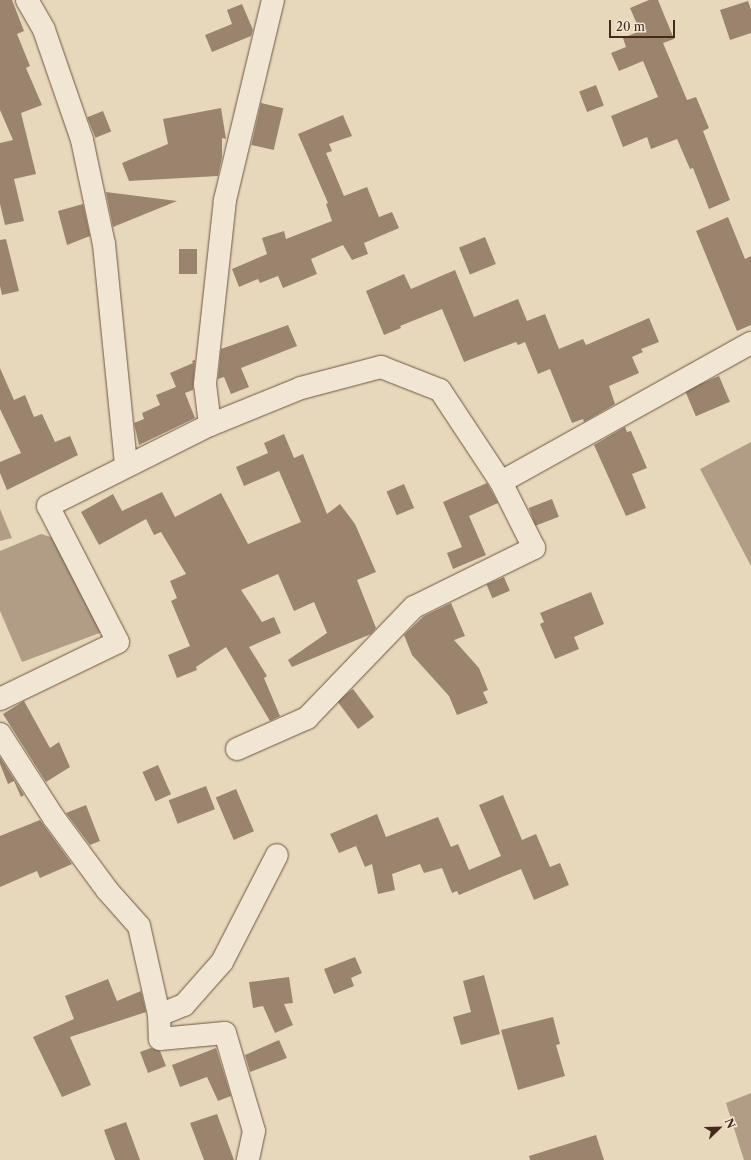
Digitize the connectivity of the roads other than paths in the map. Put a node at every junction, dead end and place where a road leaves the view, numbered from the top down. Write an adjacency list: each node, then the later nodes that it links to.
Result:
1 (27, 0): 5 (street)
2 (273, 0): 4 (street)
3 (751, 343): 6 (street)
4 (210, 425): 5 (street); 6 (street)
5 (126, 465): 7 (street)
6 (501, 482): 9 (street)
7 (0, 700)
8 (0, 734): 11 (street)
9 (237, 749)
10 (277, 854): 11 (street)
11 (159, 1015): 12 (street)
12 (248, 1160)

